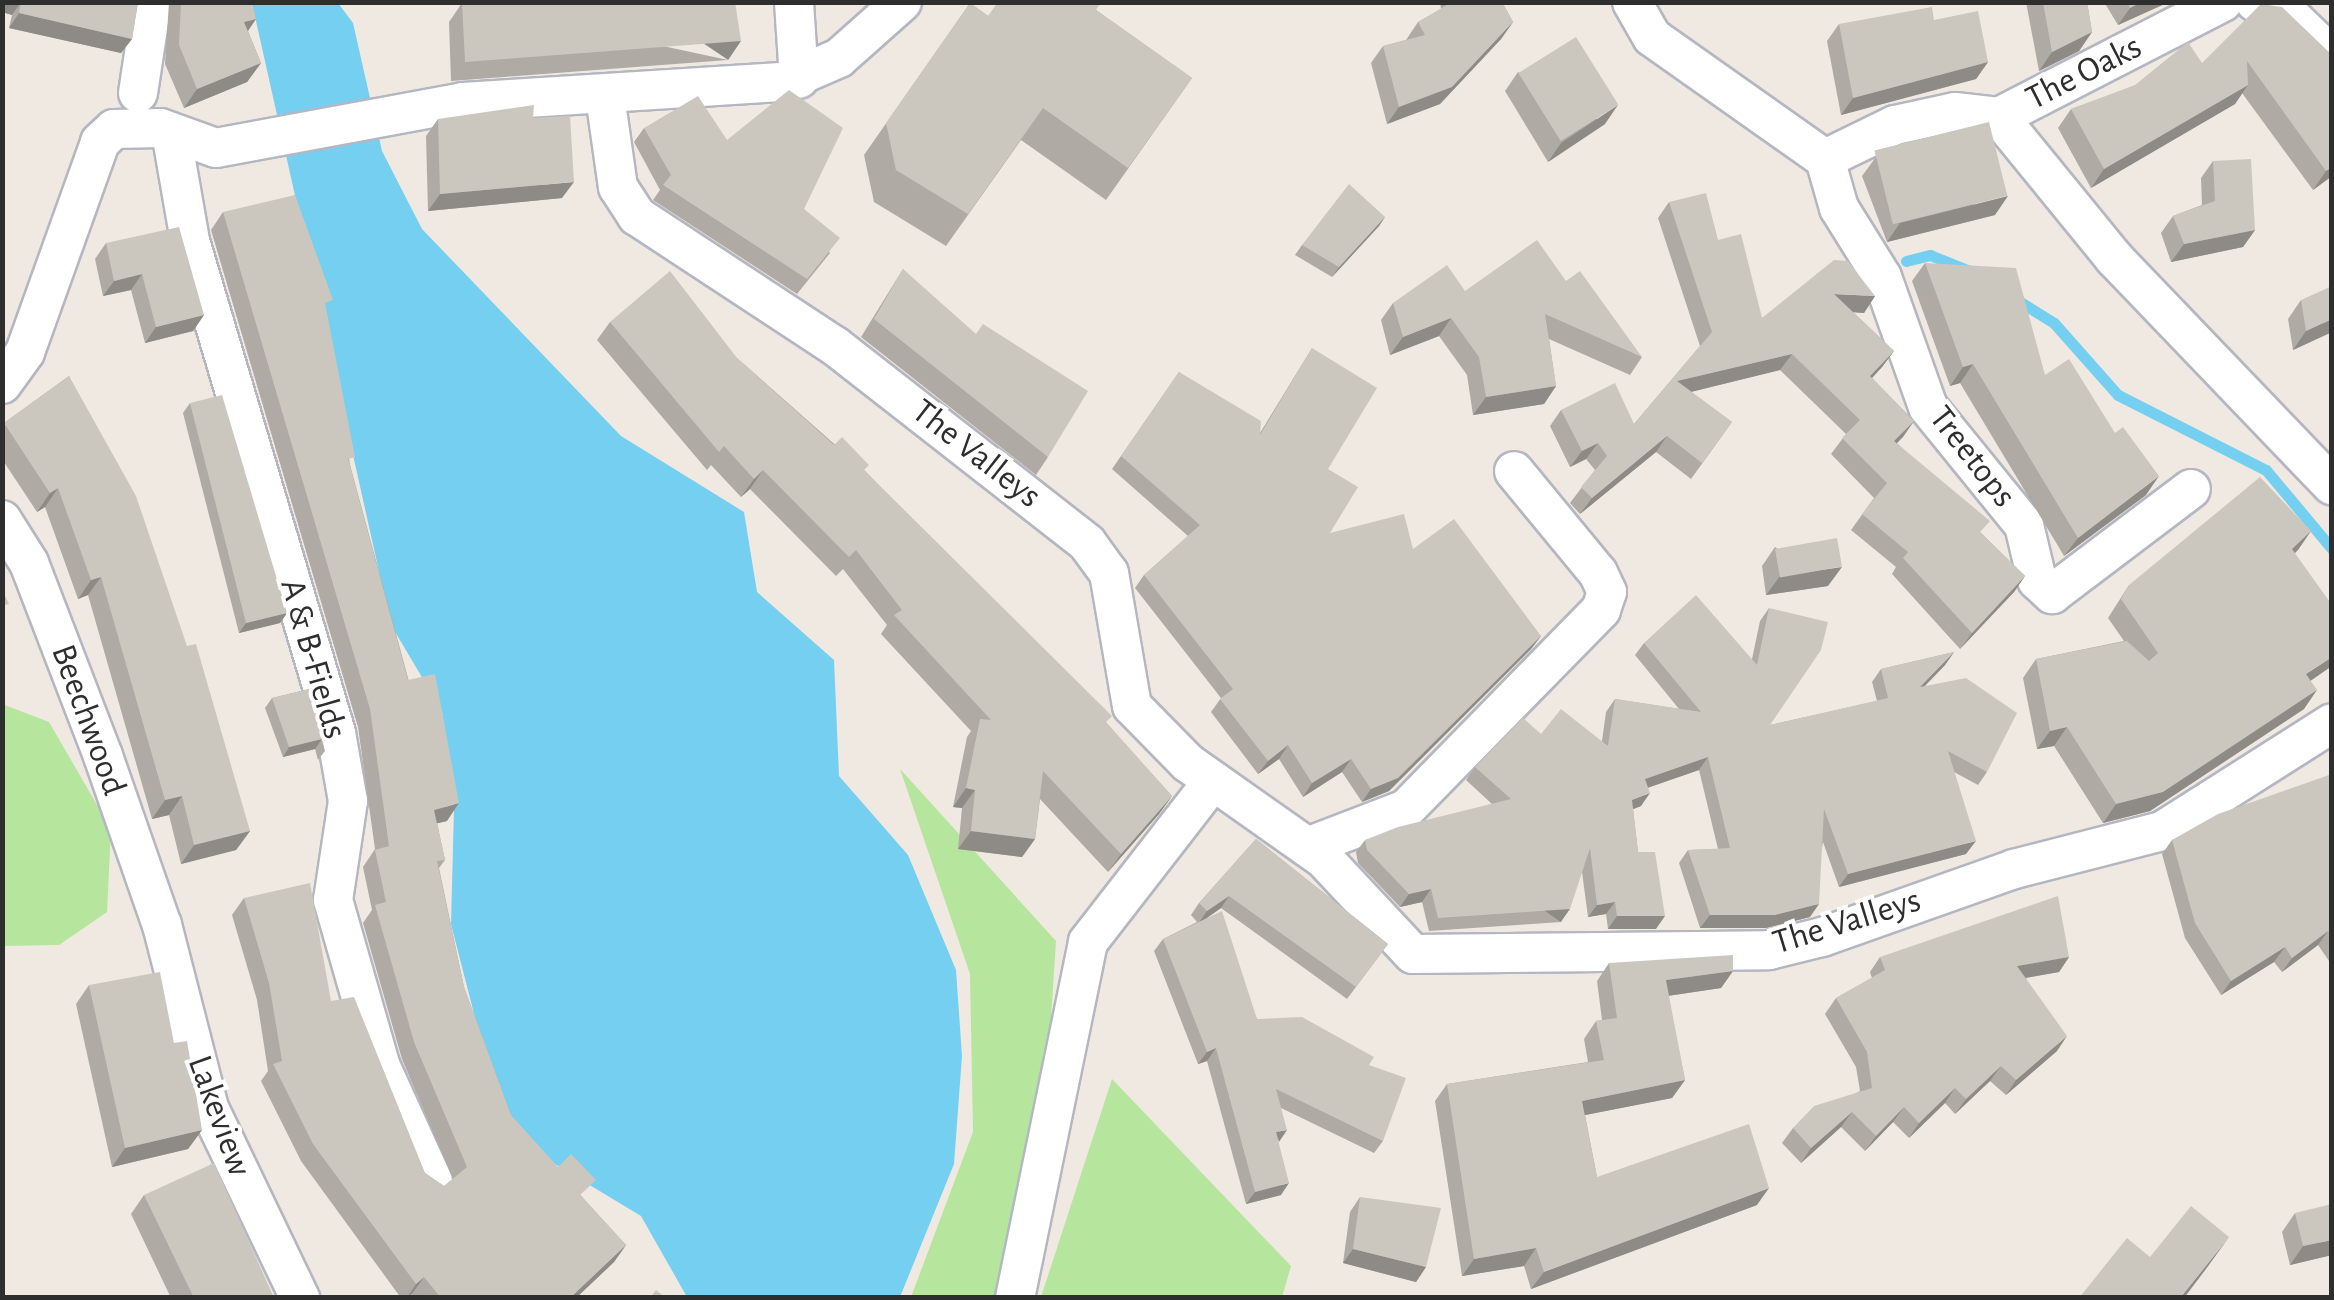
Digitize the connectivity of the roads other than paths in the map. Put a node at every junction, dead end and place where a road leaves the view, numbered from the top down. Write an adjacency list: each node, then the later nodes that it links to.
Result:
1 (152, 2): 9 (street)
2 (794, 2): 8 (street)
3 (902, 2): 8 (street)
4 (1632, 2): 13 (street)
5 (2223, 2): 11 (street, The Oaks)
6 (2254, 2): 7 (street)
7 (2332, 56)
8 (799, 79): 10 (street)
9 (138, 93)
10 (605, 96): 12 (street); 20 (street, The Valleys)
11 (1999, 117): 13 (street); 16 (street)
12 (171, 132): 14 (street); 23 (street, A & B-Fields)
13 (1825, 159): 17 (street, Treetops)
14 (2, 384)
15 (1514, 471): 21 (street)
16 (2332, 485)
17 (2191, 489)
18 (2, 520): 22 (street, Beechwood)
19 (2332, 723): 21 (street, The Valleys)
20 (1213, 781): 21 (street, The Valleys); 25 (street)
21 (1307, 847)
22 (162, 925): 24 (street, Lakeview)
23 (432, 1181)
24 (300, 1298)
25 (1015, 1298)

